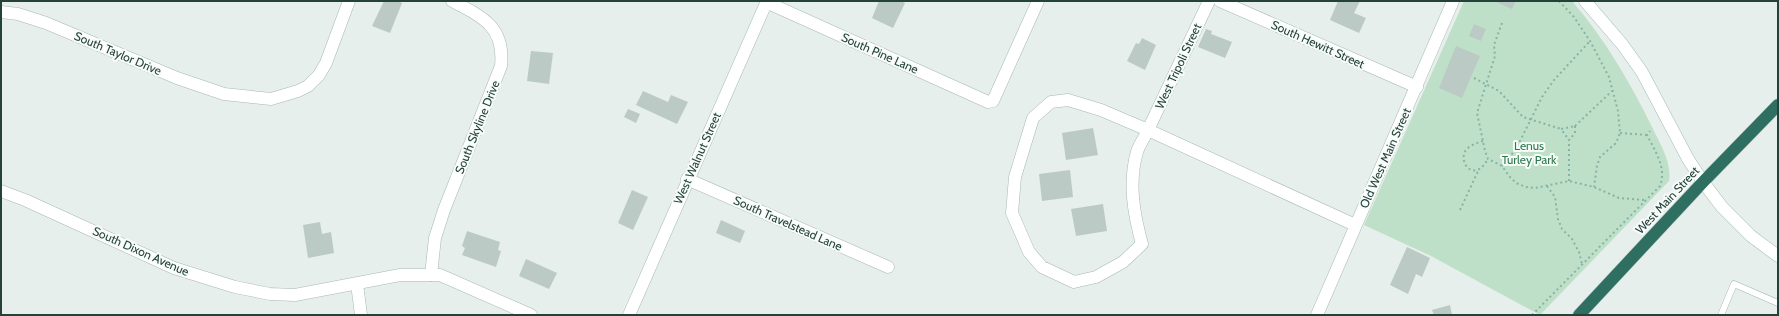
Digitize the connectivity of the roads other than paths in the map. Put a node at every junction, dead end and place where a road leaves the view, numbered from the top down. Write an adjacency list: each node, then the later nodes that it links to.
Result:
1 (349, 1): 9 (street, South Taylor Drive)
2 (452, 1): 19 (street, South Skyline Drive)
3 (767, 1): 4 (street, South Pine Lane); 13 (street, West Walnut Street)
4 (1038, 1)
5 (1209, 1): 12 (street, West Tripoli Street)
6 (1220, 1): 10 (street, South Hewitt Street)
7 (1453, 1): 10 (street, Old West Main Street)
8 (1590, 3): 14 (street)
9 (1, 12)
10 (1417, 87): 16 (street, Old West Main Street)
11 (1778, 105): 14 (highway, West Main Street)
12 (1148, 130): 12 (street); 16 (street)
13 (687, 179): 18 (street, South Travelstead Lane); 26 (street, West Walnut Street)
14 (1703, 182): 17 (street); 23 (highway, West Main Street)
15 (1, 191): 20 (street, South Dixon Avenue)
16 (1355, 225): 27 (street, Old West Main Street)
17 (1778, 256)
18 (888, 267)
19 (431, 275): 20 (street, South Dixon Avenue); 22 (street, South Dixon Avenue)
20 (356, 284): 24 (street)
21 (1778, 302): 28 (lane)
22 (502, 310): 25 (street, South Dixon Avenue)
23 (1583, 313)
24 (361, 315)
25 (531, 315)
26 (629, 315)
27 (1317, 315)
28 (1721, 315)

